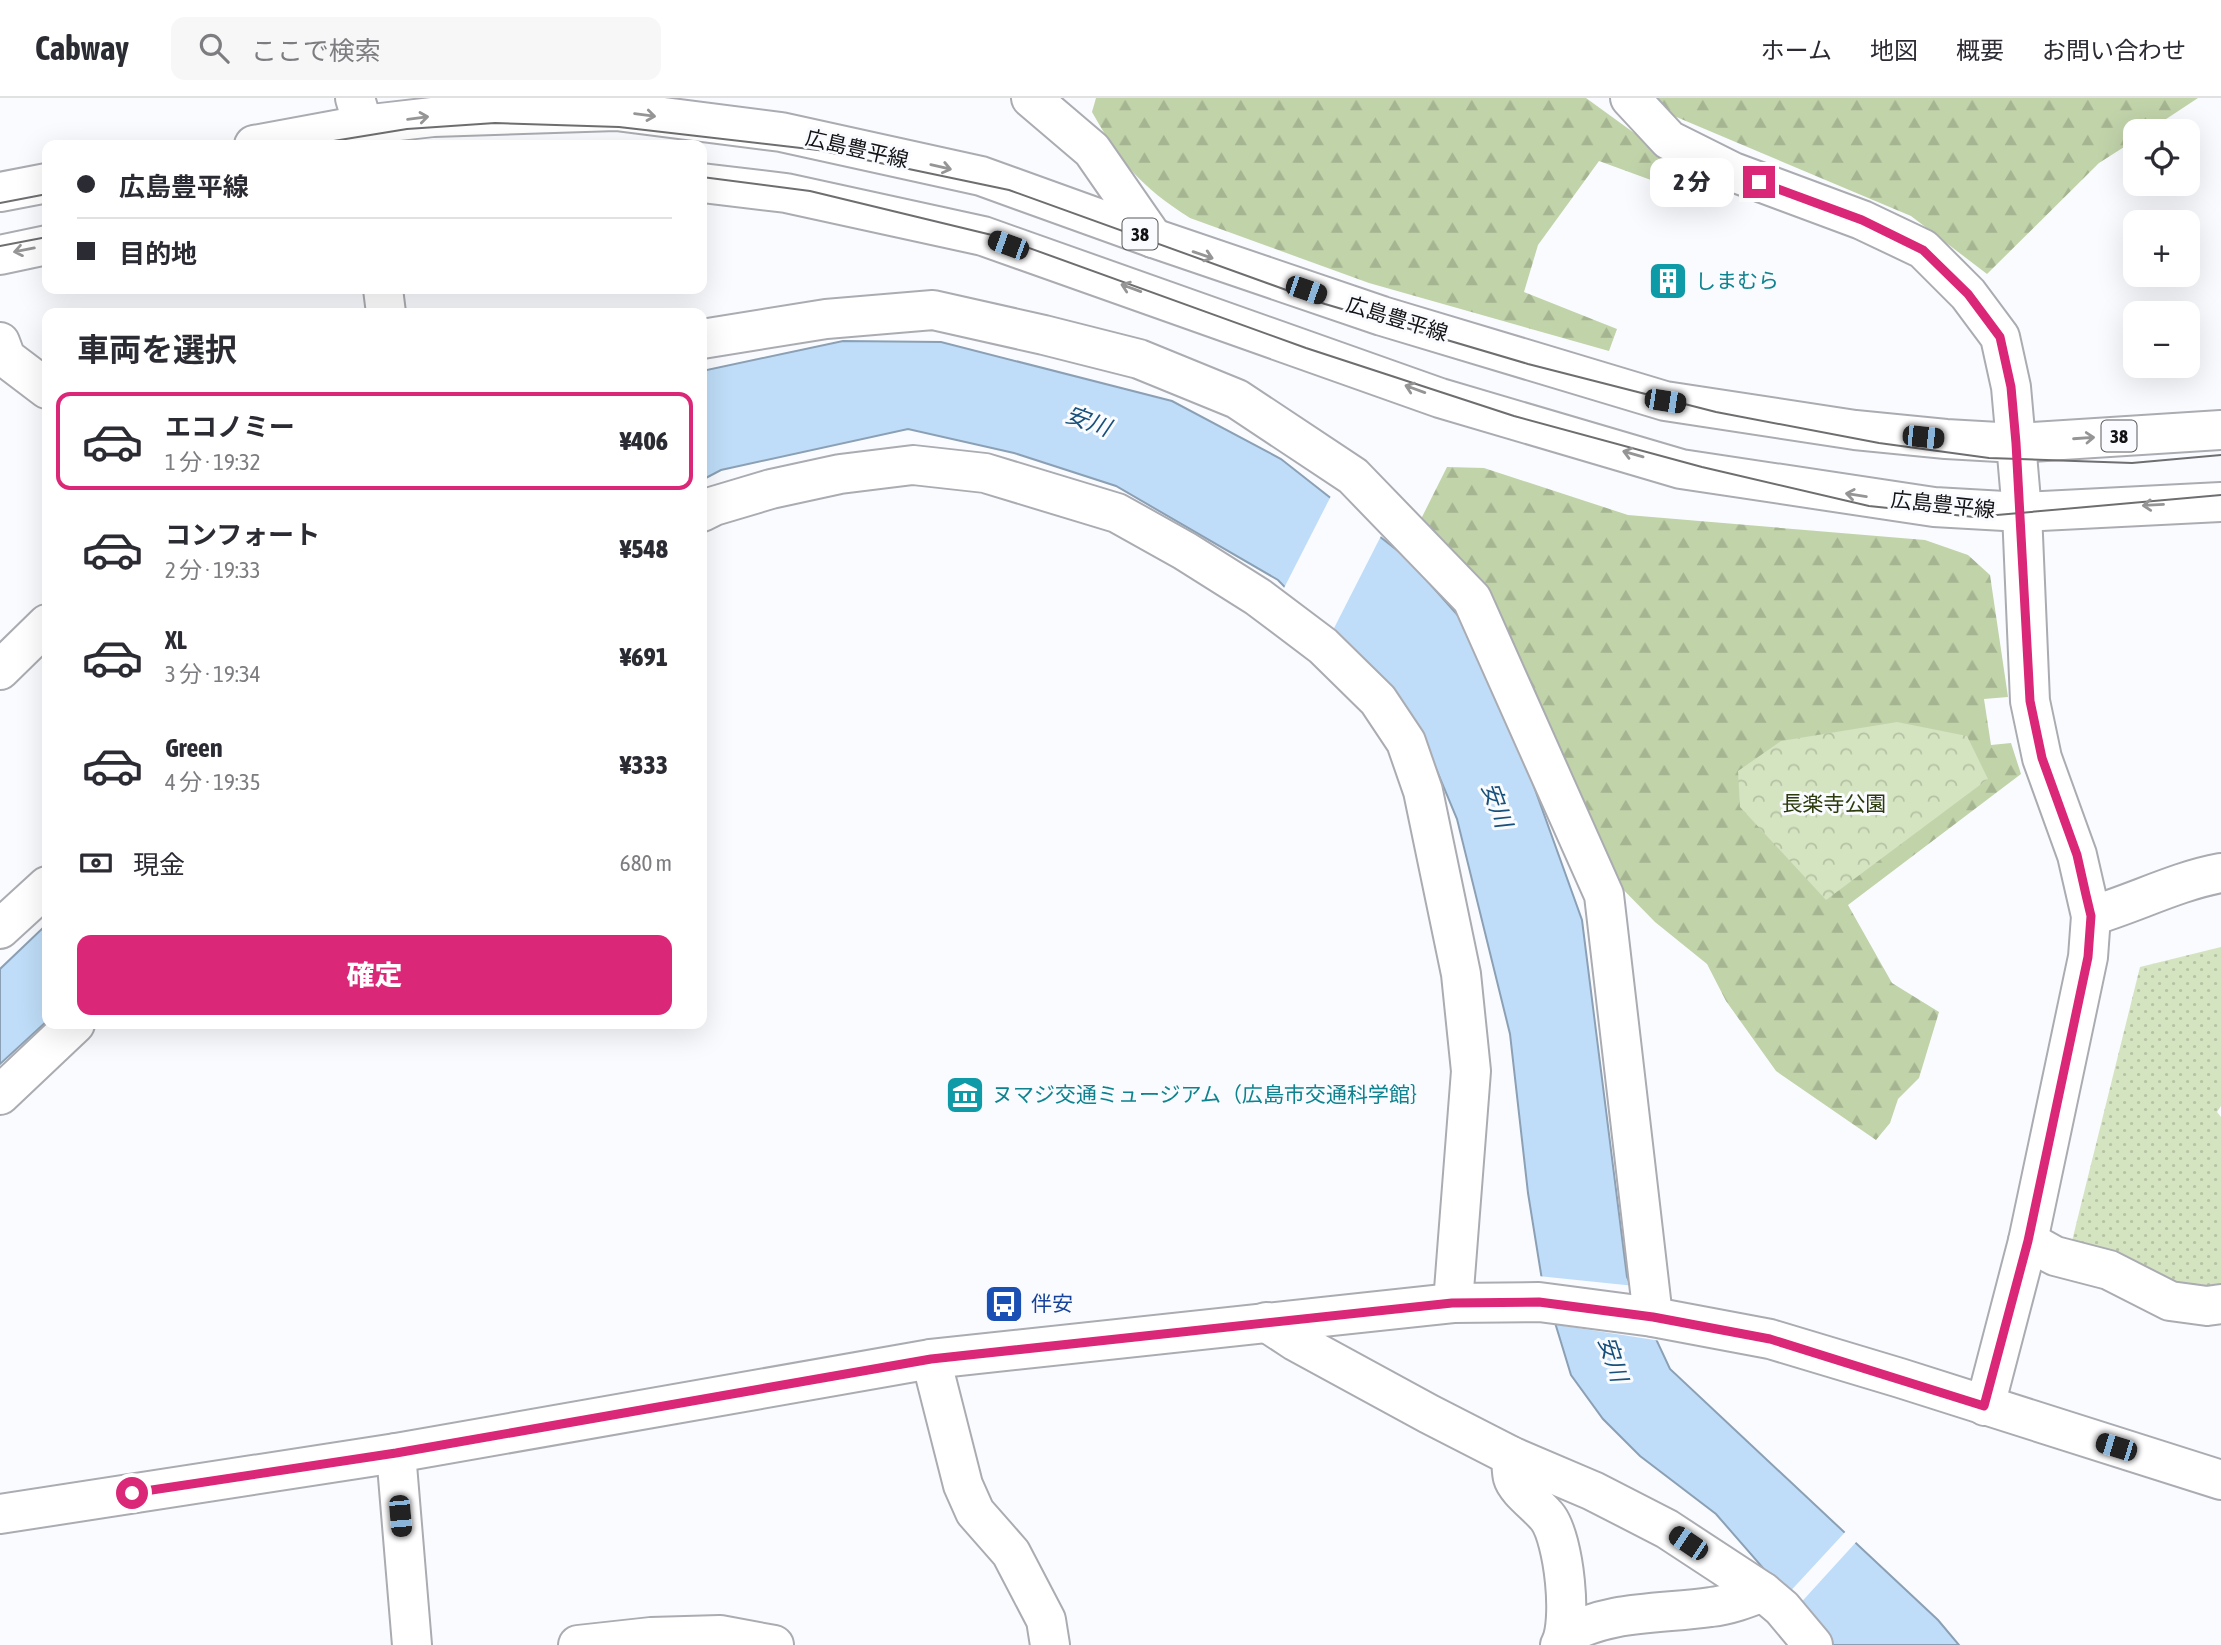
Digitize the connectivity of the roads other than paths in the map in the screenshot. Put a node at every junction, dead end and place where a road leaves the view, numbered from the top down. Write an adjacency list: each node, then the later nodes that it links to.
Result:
1 (1031, 98): 8 (street)
2 (1630, 98): 15 (street)
3 (359, 112): 4 (street, 広島豊平線 / 38); 8 (street, 広島豊平線 / 38, one-way to 8)
4 (270, 140)
5 (42, 184): 7 (street)
6 (707, 184): 18 (street, 広島豊平線, one-way to 6)
7 (0, 192)
8 (1153, 238): 15 (street, 広島豊平線 / 38, one-way to 15)
9 (42, 246): 10 (street, one-way to 10)
10 (0, 255)
11 (707, 338): 30 (street)
12 (0, 342): 13 (street)
13 (42, 385)
14 (2221, 430): 15 (street, 広島豊平線 / 38, one-way to 14)
15 (2016, 443): 18 (street)
16 (2221, 502): 18 (street, 広島豊平線, one-way to 18)
17 (707, 510): 28 (street)
18 (2022, 512): 23 (street)
19 (42, 629): 20 (street)
20 (0, 670)
21 (2221, 873): 23 (street)
22 (42, 891): 24 (street)
23 (2091, 916): 27 (street)
24 (0, 929)
25 (70, 1029): 26 (street)
26 (0, 1095)
27 (2028, 1241): 29 (street); 33 (street)
28 (1452, 1303): 30 (street); 31 (street)
29 (2221, 1304)
30 (1653, 1317): 33 (street)
31 (1266, 1322): 32 (street); 35 (street)
32 (931, 1359): 34 (street); 43 (street)
33 (1984, 1406): 36 (street)
34 (396, 1453): 37 (street); 40 (street)
35 (1511, 1456): 38 (street); 39 (street)
36 (2221, 1480)
37 (0, 1514)
38 (1763, 1592): 39 (street); 44 (street)
39 (1562, 1641)
40 (412, 1645)
41 (578, 1645): 42 (street)
42 (774, 1645)
43 (1050, 1645)
44 (1813, 1645)

